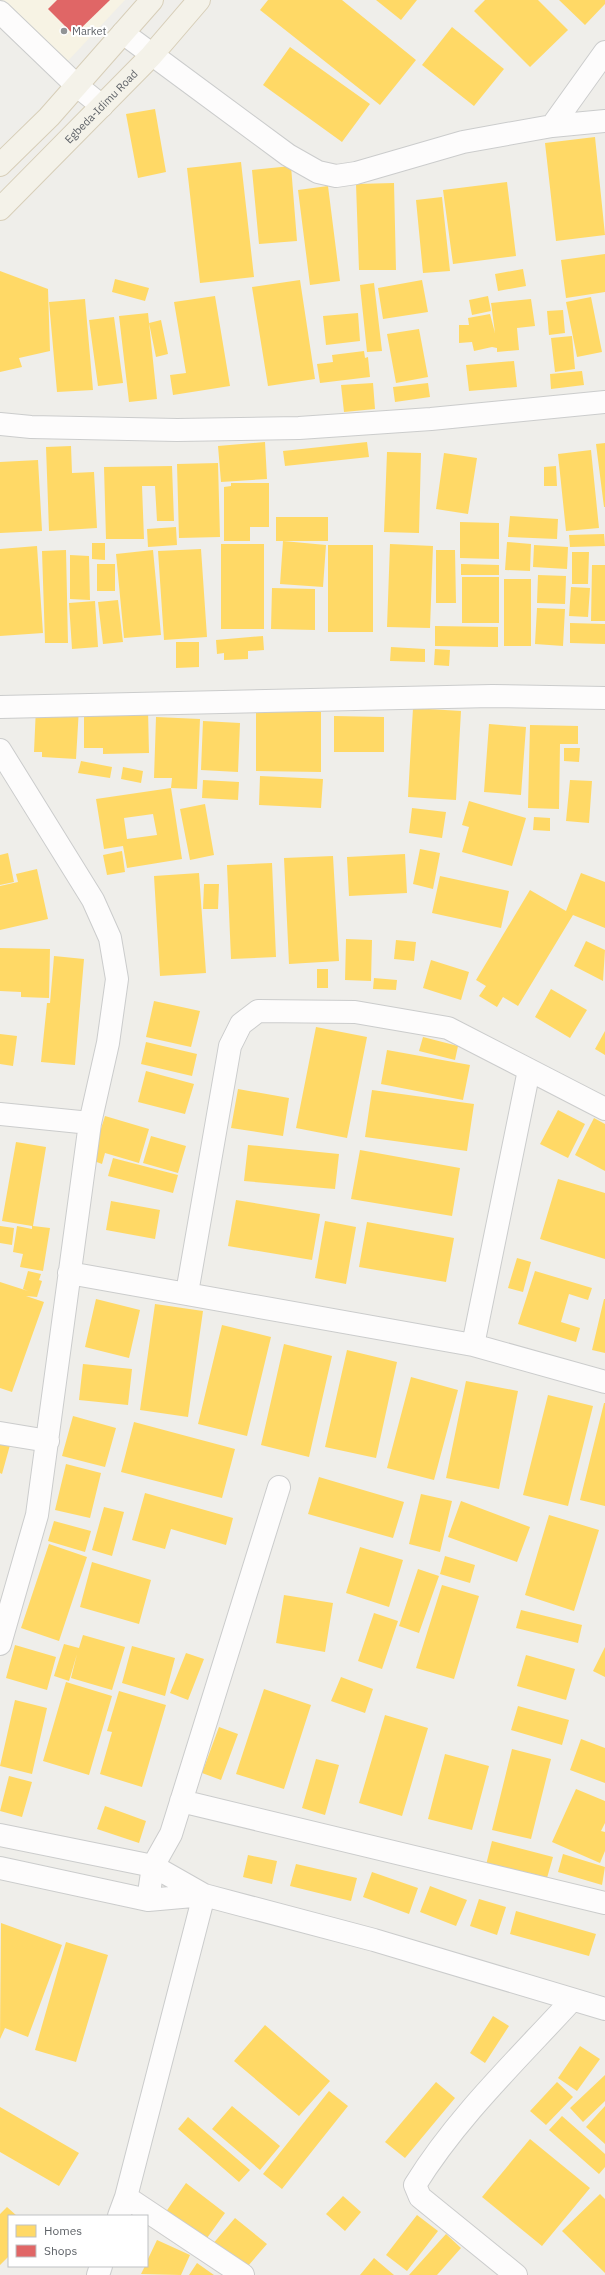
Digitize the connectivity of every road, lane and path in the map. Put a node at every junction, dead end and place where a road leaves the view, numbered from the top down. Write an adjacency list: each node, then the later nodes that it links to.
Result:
1 (152, 0): 4 (main road)
2 (199, 0): 6 (main road, Egbeda-Idimu Road)
3 (0, 12): 7 (street)
4 (123, 33): 6 (street); 7 (main road)
5 (605, 52): 10 (street)
6 (151, 56): 8 (main road, Egbeda-Idimu Road); 10 (street)
7 (76, 85): 8 (street); 11 (main road)
8 (102, 106): 12 (main road, Egbeda-Idimu Road)
9 (605, 121): 10 (street)
10 (552, 126)
11 (0, 165)
12 (0, 209)
13 (605, 402): 14 (street)
14 (0, 424)
15 (605, 698): 16 (street)
16 (0, 707)
17 (0, 750): 21 (street)
18 (530, 1070): 19 (street); 23 (street); 24 (street)
19 (605, 1108)
20 (0, 1114): 21 (street)
21 (90, 1123): 22 (street)
22 (69, 1273): 23 (street); 27 (street)
23 (187, 1293): 24 (street)
24 (472, 1345): 25 (street)
25 (605, 1382)
26 (0, 1433): 27 (street)
27 (48, 1441): 29 (street)
28 (279, 1487): 30 (street)
29 (0, 1644)
30 (181, 1801): 32 (street); 36 (street)
31 (0, 1836): 32 (street)
32 (153, 1866): 34 (street); 35 (street)
33 (0, 1868): 35 (street)
34 (204, 1895): 35 (street); 37 (street); 39 (street)
35 (148, 1900)
36 (605, 1903)
37 (572, 2000): 38 (street); 43 (street)
38 (605, 2009)
39 (122, 2206): 40 (street)
40 (138, 2215)
41 (148, 2221): 42 (street)
42 (243, 2275)
43 (516, 2275)

